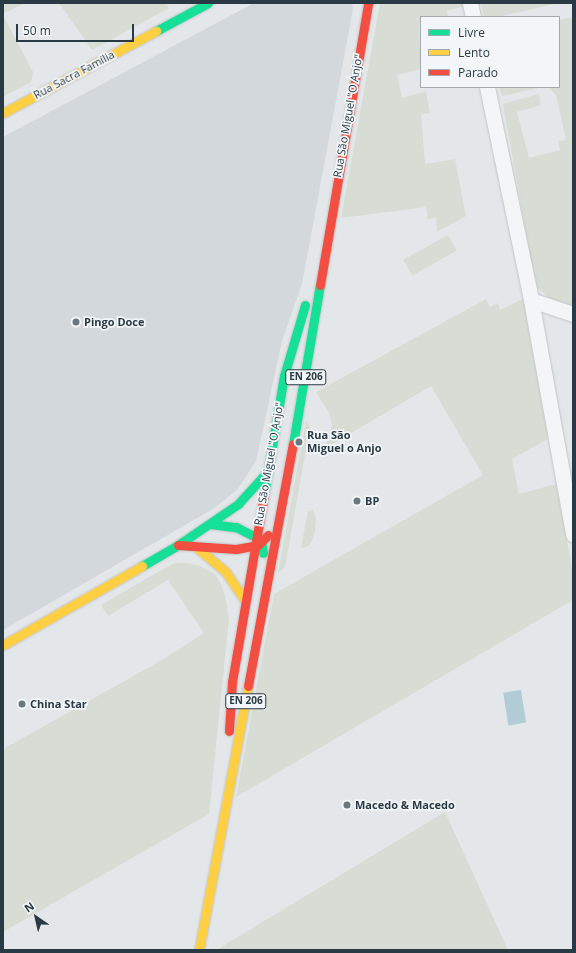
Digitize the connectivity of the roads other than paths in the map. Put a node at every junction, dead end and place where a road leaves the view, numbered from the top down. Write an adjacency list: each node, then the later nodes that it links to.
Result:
1 (208, 3): 6 (main road, Rua Sacra Família)
2 (368, 3): 7 (main road, Rua São Miguel "O Anjo" / EN 206)
3 (470, 3): 4 (street)
4 (473, 16)
5 (488, 88): 8 (street)
6 (3, 112)
7 (328, 229): 10 (main road, Rua São Miguel "O Anjo" / EN 206); 12 (main road, Rua São Miguel "O Anjo" / EN 206)
8 (531, 300): 9 (street); 13 (street)
9 (573, 314)
10 (268, 471): 11 (main road); 14 (main road, Rua São Miguel "O Anjo" / EN 206)
11 (210, 524): 14 (main road); 15 (main road)
12 (279, 524): 14 (main road, Rua São Miguel "O Anjo"); 19 (main road, Rua São Miguel "O Anjo" / EN 206)
13 (573, 534)
14 (258, 542): 16 (main road); 17 (main road, Rua São Miguel "O Anjo" / EN 206); 19 (main road, Rua São Miguel "O Anjo")
15 (178, 545): 16 (main road); 18 (main road)
16 (195, 546): 17 (main road)
17 (245, 601): 20 (main road, Rua São Miguel "O Anjo" / EN 206)
18 (3, 645)
19 (253, 664): 20 (main road, Rua São Miguel "O Anjo" / EN 206)
20 (224, 814): 21 (main road, Rua São Miguel "O Anjo" / EN 206)
21 (199, 950)

